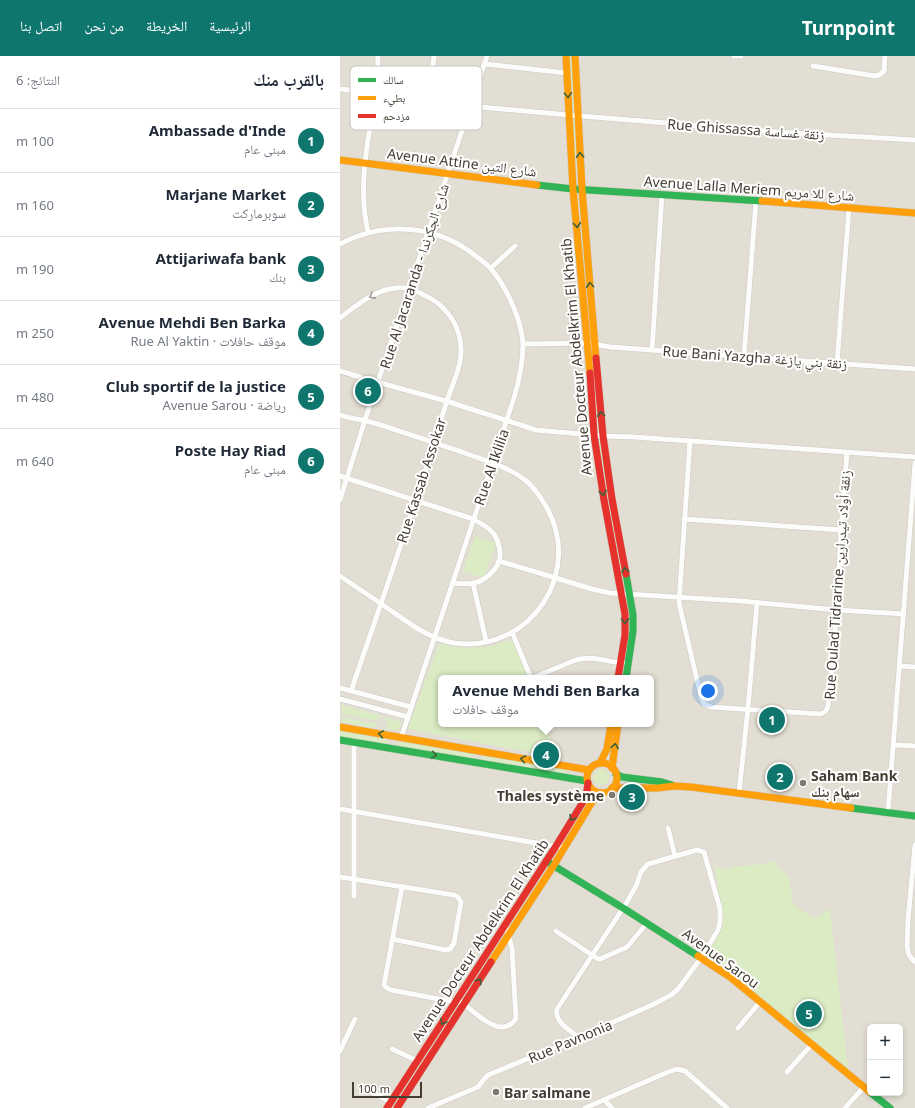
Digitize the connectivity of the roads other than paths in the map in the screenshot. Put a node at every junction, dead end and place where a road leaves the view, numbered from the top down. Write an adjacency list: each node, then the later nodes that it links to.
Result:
1 (378, 56): 10 (street)
2 (434, 56): 11 (street)
3 (487, 56): 9 (street, Rue Al Jacaranda - شارع الجكرندا)
4 (566, 56): 14 (main road, Avenue Docteur Abdelkrim El Khatib)
5 (575, 56): 19 (main road, Avenue Docteur Abdelkrim El Khatib)
6 (734, 56): 7 (street)
7 (741, 56)
8 (885, 56): 12 (street)
9 (484, 64): 13 (street, Rue Al Jacaranda - شارع الجكرندا); 14 (street)
10 (377, 66)
11 (433, 66)
12 (814, 66)
13 (482, 70)
14 (567, 73): 18 (main road, Avenue Docteur Abdelkrim El Khatib, one-way to 18)
15 (340, 89): 16 (street, Rue Ghissassa زنقة غساسة)
16 (350, 90)
17 (482, 107): 18 (street, Rue Ghissassa زنقة غساسة)
18 (569, 115): 19 (street, Rue Ghissassa زنقة غساسة); 26 (main road, Avenue Docteur Abdelkrim El Khatib)
19 (578, 116): 22 (street, Rue Ghissassa زنقة غساسة); 27 (main road, Avenue Docteur Abdelkrim El Khatib, one-way to 19)
20 (369, 130): 24 (street)
21 (462, 130): 25 (street, Rue Al Jacaranda - شارع الجكرندا)
22 (915, 140)
23 (340, 160): 24 (main road, Avenue Attine شارع التين)
24 (365, 163): 25 (main road, Avenue Attine شارع التين); 32 (street)
25 (448, 174): 26 (main road, Avenue Attine شارع التين); 33 (street, Rue Al Jacaranda - شارع الجكرندا)
26 (573, 189): 27 (main road, Avenue Attine شارع التين); 40 (main road, Avenue Docteur Abdelkrim El Khatib, one-way to 40)
27 (582, 190): 28 (main road, Avenue Lalla Meriem شارع للا مريم); 40 (main road, Avenue Docteur Abdelkrim El Khatib, one-way to 27)
28 (662, 194): 29 (main road, Avenue Lalla Meriem شارع للا مريم); 41 (street)
29 (756, 201): 30 (main road, Avenue Lalla Meriem شارع للا مريم); 42 (street)
30 (849, 208): 31 (main road, Avenue Lalla Meriem شارع للا مريم); 43 (street)
31 (915, 213)
32 (368, 232): 33 (street, Rue Al Iklilia); 34 (street, Rue Al Iklilia)
33 (428, 232): 36 (street, Rue Al Iklilia); 37 (street, Rue Al Jacaranda - شارع الجكرندا)
34 (340, 244)
35 (515, 246): 36 (street)
36 (491, 268): 39 (street, Rue Al Iklilia)
37 (410, 289): 38 (street, one-way to 38); 46 (street, Rue Al Jacaranda - شارع الجكرندا); 47 (street, Rue Kassab Assokar)
38 (340, 318)
39 (523, 344): 40 (street, Rue Bani Yazgha زنقة بني يازغة); 50 (street, Rue Al Iklilia)
40 (591, 344): 41 (street, Rue Bani Yazgha زنقة بني يازغة); 51 (main road, Avenue Docteur Abdelkrim El Khatib); 52 (main road, Avenue Docteur Abdelkrim El Khatib, one-way to 40)
41 (652, 350): 42 (street, Rue Bani Yazgha زنقة بني يازغة)
42 (744, 356): 43 (street, Rue Bani Yazgha زنقة بني يازغة)
43 (837, 363): 44 (street, Rue Bani Yazgha زنقة بني يازغة)
44 (915, 369)
45 (340, 371): 46 (street)
46 (378, 383): 47 (street); 49 (street, Rue Al Jacaranda - شارع الجكرندا)
47 (446, 401): 50 (street); 54 (street, Rue Kassab Assokar)
48 (340, 415): 49 (street)
49 (365, 420): 54 (street); 60 (street, Rue Al Jacaranda - شارع الجكرندا)
50 (506, 420): 51 (street); 57 (street, Rue Al Iklilia)
51 (594, 435): 52 (street); 73 (main road, Avenue Docteur Abdelkrim El Khatib, one-way to 73)
52 (603, 436): 53 (street); 74 (main road, Avenue Docteur Abdelkrim El Khatib, one-way to 52)
53 (690, 441): 55 (street); 64 (street, Rue Oulad Tidrarine زنقة أولاد تيدرارين)
54 (434, 443): 57 (street); 62 (street, Rue Kassab Assokar)
55 (847, 453): 56 (street); 65 (street, Rue Oulad Tidrarine زنقة أولاد تيدرارين)
56 (915, 457)
57 (492, 462): 63 (street, Rue Al Iklilia); 70 (street)
58 (915, 464): 66 (street)
59 (340, 476): 60 (street)
60 (347, 478): 61 (street, Rue Al Jacaranda - شارع الجكرندا); 62 (street)
61 (340, 500)
62 (415, 500): 63 (street); 77 (street, Rue Kassab Assokar)
63 (473, 519): 68 (street); 71 (street, Rue Al Iklilia)
64 (684, 519): 65 (street); 75 (street, Rue Oulad Tidrarine زنقة أولاد تيدرارين)
65 (841, 530): 78 (street, Rue Oulad Tidrarine زنقة أولاد تيدرارين)
66 (908, 544): 67 (street); 79 (street)
67 (915, 544)
68 (499, 561): 70 (street); 72 (street)
69 (340, 576): 77 (street)
70 (556, 577): 73 (street); 80 (street)
71 (452, 583): 72 (street); 81 (street, Rue Al Iklilia)
72 (473, 583): 82 (street)
73 (621, 594): 74 (street); 83 (main road, Avenue Docteur Abdelkrim El Khatib, one-way to 83)
74 (630, 594): 75 (street); 84 (main road, Avenue Docteur Abdelkrim El Khatib)
75 (679, 597): 76 (street); 95 (street, Rue Oulad Tidrarine زنقة أولاد تيدرارين)
76 (757, 603): 78 (street); 95 (street)
77 (381, 604): 81 (street); 92 (street, Rue Kassab Assokar)
78 (837, 610): 79 (street); 95 (street, Rue Oulad Tidrarine زنقة أولاد تيدرارين)
79 (904, 614): 85 (street)
80 (512, 632): 82 (street); 87 (street)
81 (434, 637): 82 (street); 94 (street, Rue Al Iklilia)
82 (486, 641)
83 (620, 663): 84 (street); 88 (street); 89 (main road, Avenue Docteur Abdelkrim El Khatib)
84 (629, 664): 90 (main road, Avenue Docteur Abdelkrim El Khatib)
85 (900, 666): 86 (street); 103 (street)
86 (915, 667)
87 (531, 675)
88 (539, 675)
89 (618, 675)
90 (627, 675)
91 (340, 688): 92 (street)
92 (351, 691): 94 (street)
93 (340, 699): 96 (street)
94 (411, 707): 96 (street, Rue Al Iklilia)
95 (748, 708): 113 (street)
96 (408, 717): 100 (street, Rue Al Iklilia)
97 (340, 727): 100 (main road, one-way to 97)
98 (610, 727): 105 (main road)
99 (618, 727): 106 (main road, one-way to 99)
100 (401, 738): 107 (main road, one-way to 100)
101 (340, 740): 102 (main road)
102 (354, 742): 109 (main road, one-way to 109); 115 (street)
103 (894, 745): 104 (street); 116 (street)
104 (915, 746)
105 (600, 763): 106 (main road); 107 (main road)
106 (612, 768): 108 (main road)
107 (589, 770): 109 (main road)
108 (616, 774): 110 (main road); 111 (main road)
109 (587, 782): 112 (main road); 120 (main road, Avenue Docteur Abdelkrim El Khatib, one-way to 120)
110 (674, 786): 111 (main road); 113 (main road)
111 (612, 788): 112 (main road)
112 (602, 793): 121 (main road)
113 (739, 794): 116 (main road)
114 (340, 809): 115 (street)
115 (355, 812): 120 (street); 126 (street)
116 (888, 812): 117 (main road)
117 (915, 816)
118 (668, 828): 122 (street)
119 (915, 844): 128 (street)
120 (556, 846): 121 (street); 123 (main road, Avenue Docteur Abdelkrim El Khatib)
121 (564, 848): 124 (main road)
122 (675, 856): 130 (street); 137 (street, Rue Pavnonia)
123 (546, 861): 124 (main road, Avenue Sarou); 132 (main road, Avenue Docteur Abdelkrim El Khatib)
124 (554, 865): 130 (main road, Avenue Sarou); 134 (main road)
125 (340, 876): 126 (street)
126 (353, 879): 127 (street); 129 (street)
127 (402, 887): 135 (street); 135 (street)
128 (913, 891): 138 (street)
129 (354, 896)
130 (623, 908): 131 (main road, Avenue Sarou); 136 (street)
131 (648, 923): 136 (street); 137 (main road, Avenue Sarou)
132 (505, 924): 134 (street); 139 (main road, Avenue Docteur Abdelkrim El Khatib)
133 (556, 931): 136 (street)
134 (508, 935): 141 (main road, one-way to 134); 141 (street)
135 (392, 939): 139 (street)
136 (593, 956): 144 (street)
137 (701, 958): 140 (main road, Avenue Sarou); 144 (street, Rue Pavnonia)
138 (915, 962)
139 (456, 1000): 141 (street); 148 (main road, Avenue Docteur Abdelkrim El Khatib, one-way to 148)
140 (760, 1002): 143 (street); 145 (main road, Avenue Sarou)
141 (464, 1003): 155 (main road)
142 (355, 1019): 147 (street)
143 (738, 1028)
144 (578, 1037): 156 (street, Rue Pavnonia)
145 (812, 1044): 149 (street); 150 (main road, Avenue Sarou)
146 (392, 1049): 148 (street)
147 (340, 1051)
148 (418, 1062): 155 (main road, Avenue Docteur Abdelkrim El Khatib)
149 (787, 1072)
150 (867, 1090)
151 (372, 1092): 155 (street)
152 (867, 1092): 160 (street)
153 (874, 1096): 161 (main road, Avenue Sarou)
154 (604, 1100): 157 (street); 158 (street); 159 (street)
155 (392, 1106)
156 (428, 1108)
157 (585, 1108)
158 (612, 1108)
159 (727, 1108)
160 (845, 1108)
161 (890, 1108)

